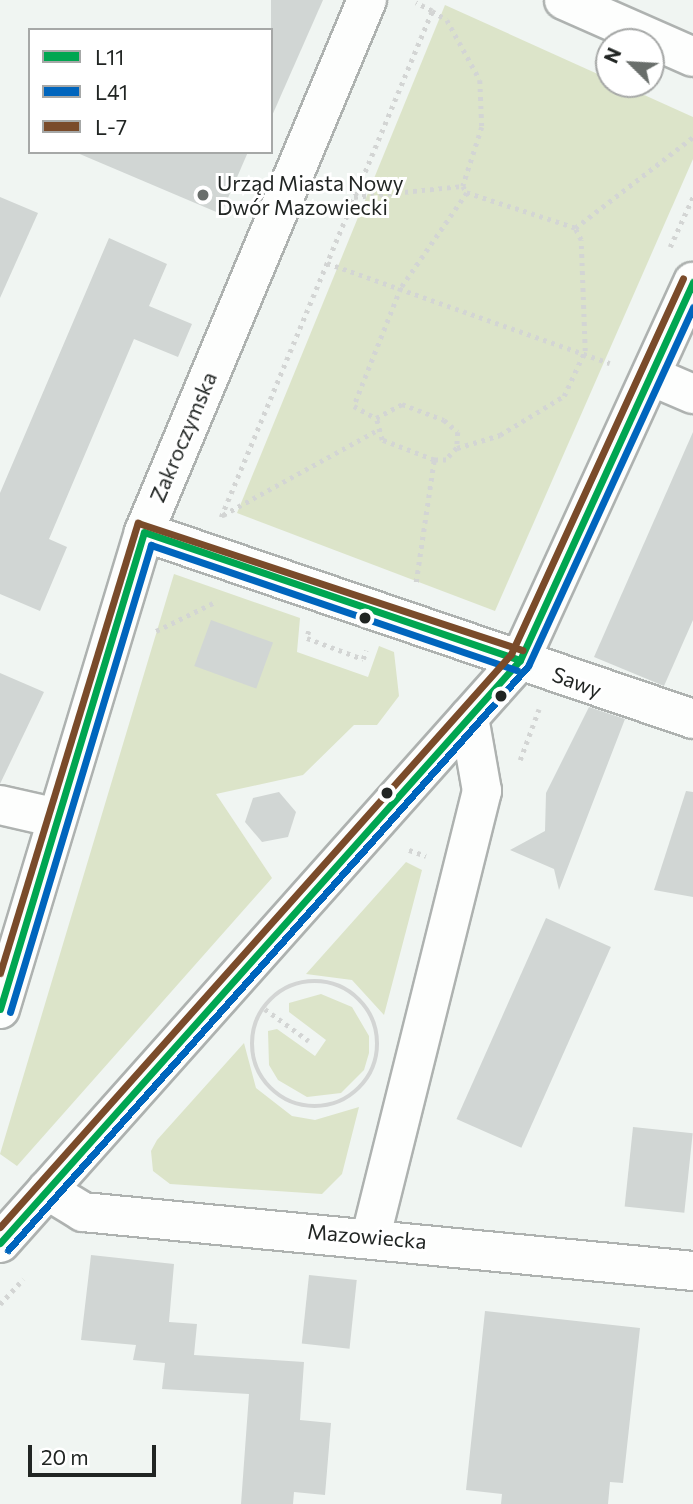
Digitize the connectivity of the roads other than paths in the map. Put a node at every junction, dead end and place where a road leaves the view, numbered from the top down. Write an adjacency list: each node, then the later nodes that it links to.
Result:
1 (367, 0): 7 (street, Zakroczymska)
2 (564, 0): 3 (street)
3 (693, 57)
4 (679, 270): 5 (street)
5 (637, 365): 6 (street); 8 (street)
6 (693, 394)
7 (144, 531): 8 (street, Sawy); 12 (street, Zakroczymska)
8 (520, 660): 9 (street); 10 (street, Sawy)
9 (469, 717): 14 (street); 15 (street)
10 (693, 719)
11 (0, 805): 12 (street)
12 (57, 818): 13 (street, Zakroczymska)
13 (0, 1009)
14 (47, 1190): 15 (street, Mazowiecka); 16 (street)
15 (371, 1236): 17 (street, Mazowiecka)
16 (0, 1243)
17 (693, 1271)

